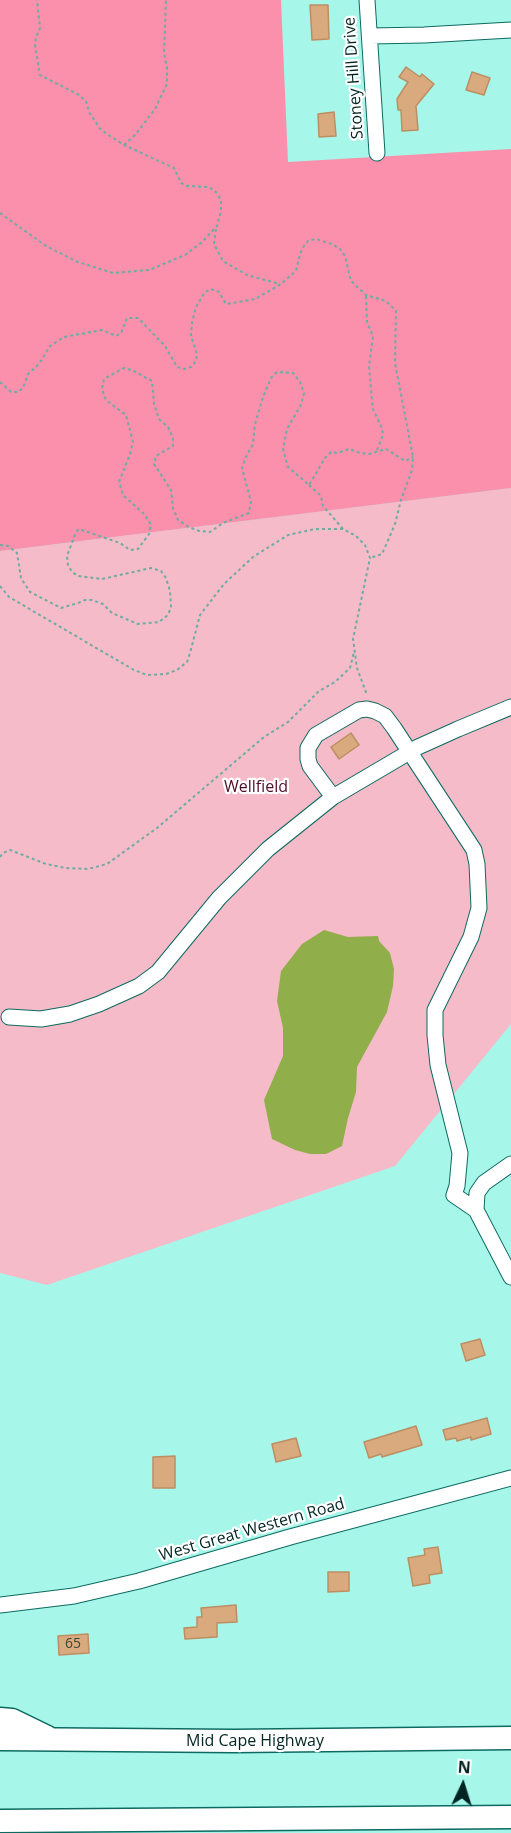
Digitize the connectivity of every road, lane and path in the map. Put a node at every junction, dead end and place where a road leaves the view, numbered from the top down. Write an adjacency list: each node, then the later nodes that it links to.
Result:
1 (37, 0): 6 (path)
2 (166, 0): 6 (path)
3 (367, 0): 5 (street, Stoney Hill Drive)
4 (511, 30): 5 (street)
5 (370, 36): 7 (street, Stoney Hill Drive)
6 (124, 146): 9 (path)
7 (376, 153)
8 (0, 213): 9 (path)
9 (217, 226): 10 (path)
10 (281, 284): 11 (path); 12 (path)
11 (366, 295): 13 (path); 14 (path)
12 (0, 382)
13 (377, 450): 14 (path); 15 (path)
14 (413, 457): 18 (path)
15 (309, 485): 16 (path); 17 (path)
16 (343, 529): 18 (path); 19 (path)
17 (0, 545)
18 (370, 558): 20 (path)
19 (0, 586)
20 (354, 652): 22 (path); 25 (path)
21 (511, 708): 23 (street)
22 (375, 711): 23 (street); 24 (street)
23 (410, 752): 24 (street); 28 (street)
24 (333, 797): 26 (street)
25 (0, 857)
26 (9, 1017)
27 (511, 1164): 28 (street)
28 (476, 1210): 29 (street)
29 (511, 1277)
30 (511, 1478): 31 (street, West Great Western Road)
31 (0, 1605)
32 (0, 1719): 35 (highway)
33 (511, 1738): 35 (highway, Mid Cape Highway)
34 (0, 1739): 35 (highway, Mid Cape Highway)
35 (51, 1739)
36 (511, 1817): 37 (highway)
37 (0, 1821)

